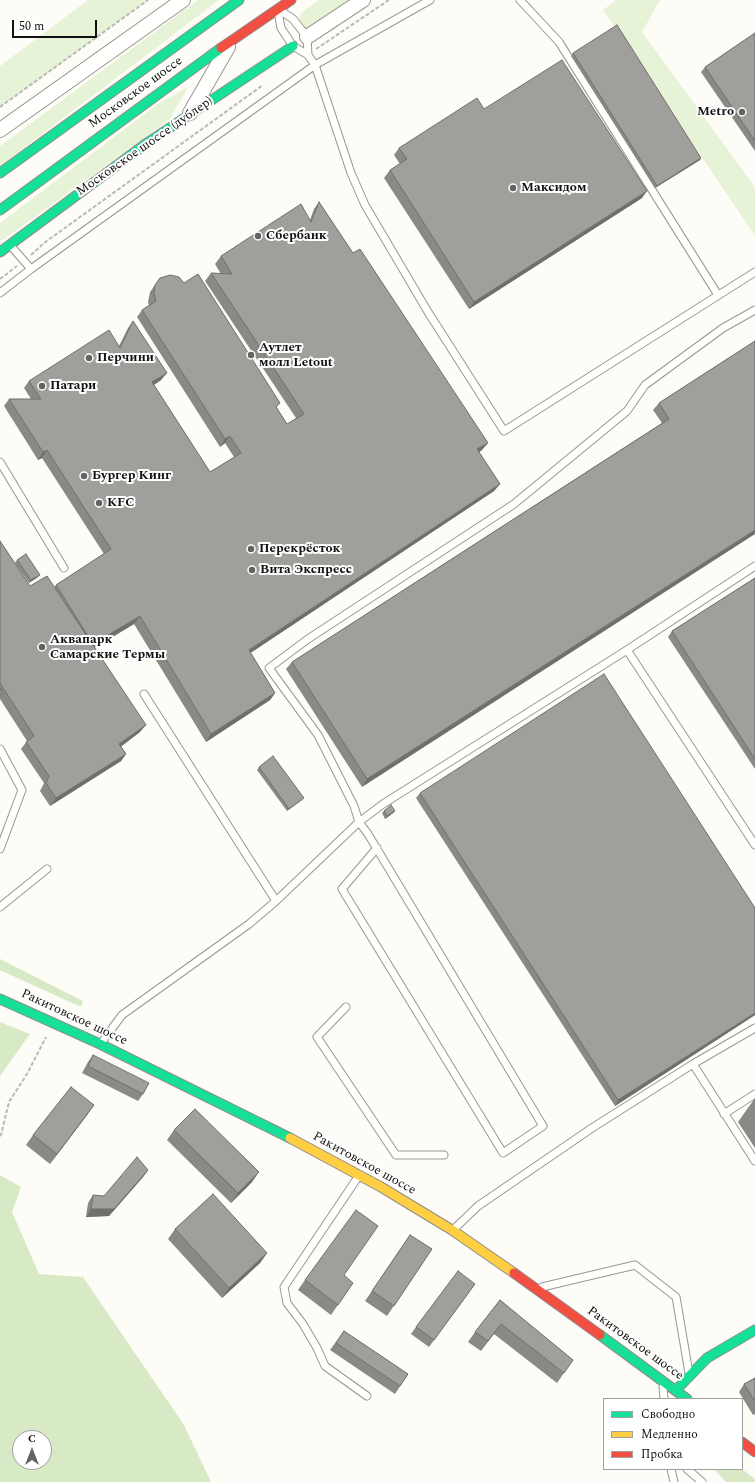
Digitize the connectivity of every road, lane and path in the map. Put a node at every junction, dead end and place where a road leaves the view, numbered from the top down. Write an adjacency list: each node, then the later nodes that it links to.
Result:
1 (148, 0): 17 (path)
2 (183, 0): 19 (street)
3 (239, 0): 20 (main road, Московское шоссе)
4 (272, 0): 10 (main road)
5 (291, 0): 10 (main road, Московское шоссе)
6 (363, 0): 11 (street)
7 (389, 0): 14 (path)
8 (430, 0): 15 (lane)
9 (520, 0): 29 (lane)
10 (277, 9): 11 (lane); 12 (main road, Московское шоссе); 13 (lane)
11 (307, 37): 14 (lane)
12 (234, 38): 18 (street); 21 (main road, Московское шоссе)
13 (293, 46): 14 (lane); 18 (main road, Московское шоссе (дублер))
14 (308, 55): 15 (lane)
15 (315, 65): 25 (lane); 29 (lane)
16 (265, 84): 24 (path)
17 (0, 107)
18 (188, 116): 22 (main road, Московское шоссе (дублер))
19 (0, 130)
20 (0, 173)
21 (0, 210)
22 (9, 244): 23 (main road, Московское шоссе (дублер)); 24 (lane)
23 (0, 252)
24 (23, 262): 25 (lane); 27 (path)
25 (30, 269): 28 (lane)
26 (755, 272): 29 (lane)
27 (0, 279)
28 (0, 293)
29 (718, 296)
30 (755, 310): 37 (lane)
31 (0, 462): 33 (lane)
32 (755, 566): 34 (lane)
33 (64, 568)
34 (627, 650): 37 (lane); 38 (lane)
35 (144, 694): 42 (lane)
36 (0, 749): 40 (lane)
37 (359, 822): 39 (lane); 42 (lane)
38 (755, 845)
39 (377, 848): 39 (lane)
40 (0, 850)
41 (47, 870): 43 (lane)
42 (276, 901): 48 (lane)
43 (0, 907)
44 (0, 999): 46 (main road, Ракитовское шоссе)
45 (346, 1007): 53 (lane)
46 (53, 1022): 48 (main road, Ракитовское шоссе); 52 (path)
47 (755, 1028): 49 (lane)
48 (100, 1044): 55 (main road, Ракитовское шоссе)
49 (692, 1064): 51 (lane); 56 (lane)
50 (755, 1094): 51 (lane)
51 (724, 1114): 54 (lane)
52 (0, 1136)
53 (444, 1154)
54 (755, 1161)
55 (360, 1176): 56 (main road, Ракитовское шоссе); 62 (lane)
56 (452, 1230): 57 (main road, Ракитовское шоссе)
57 (537, 1289): 59 (lane); 60 (main road, Ракитовское шоссе)
58 (755, 1330): 59 (main road)
59 (690, 1377): 61 (main road)
60 (663, 1381): 61 (main road, Ракитовское шоссе); 63 (lane)
61 (676, 1390): 64 (main road, Ракитовское шоссе)
62 (367, 1396)
63 (664, 1398)
64 (686, 1398)
65 (743, 1443): 66 (main road)
66 (755, 1452)
67 (671, 1470): 69 (lane)
68 (688, 1470): 70 (lane)
69 (674, 1482)
70 (702, 1482)

